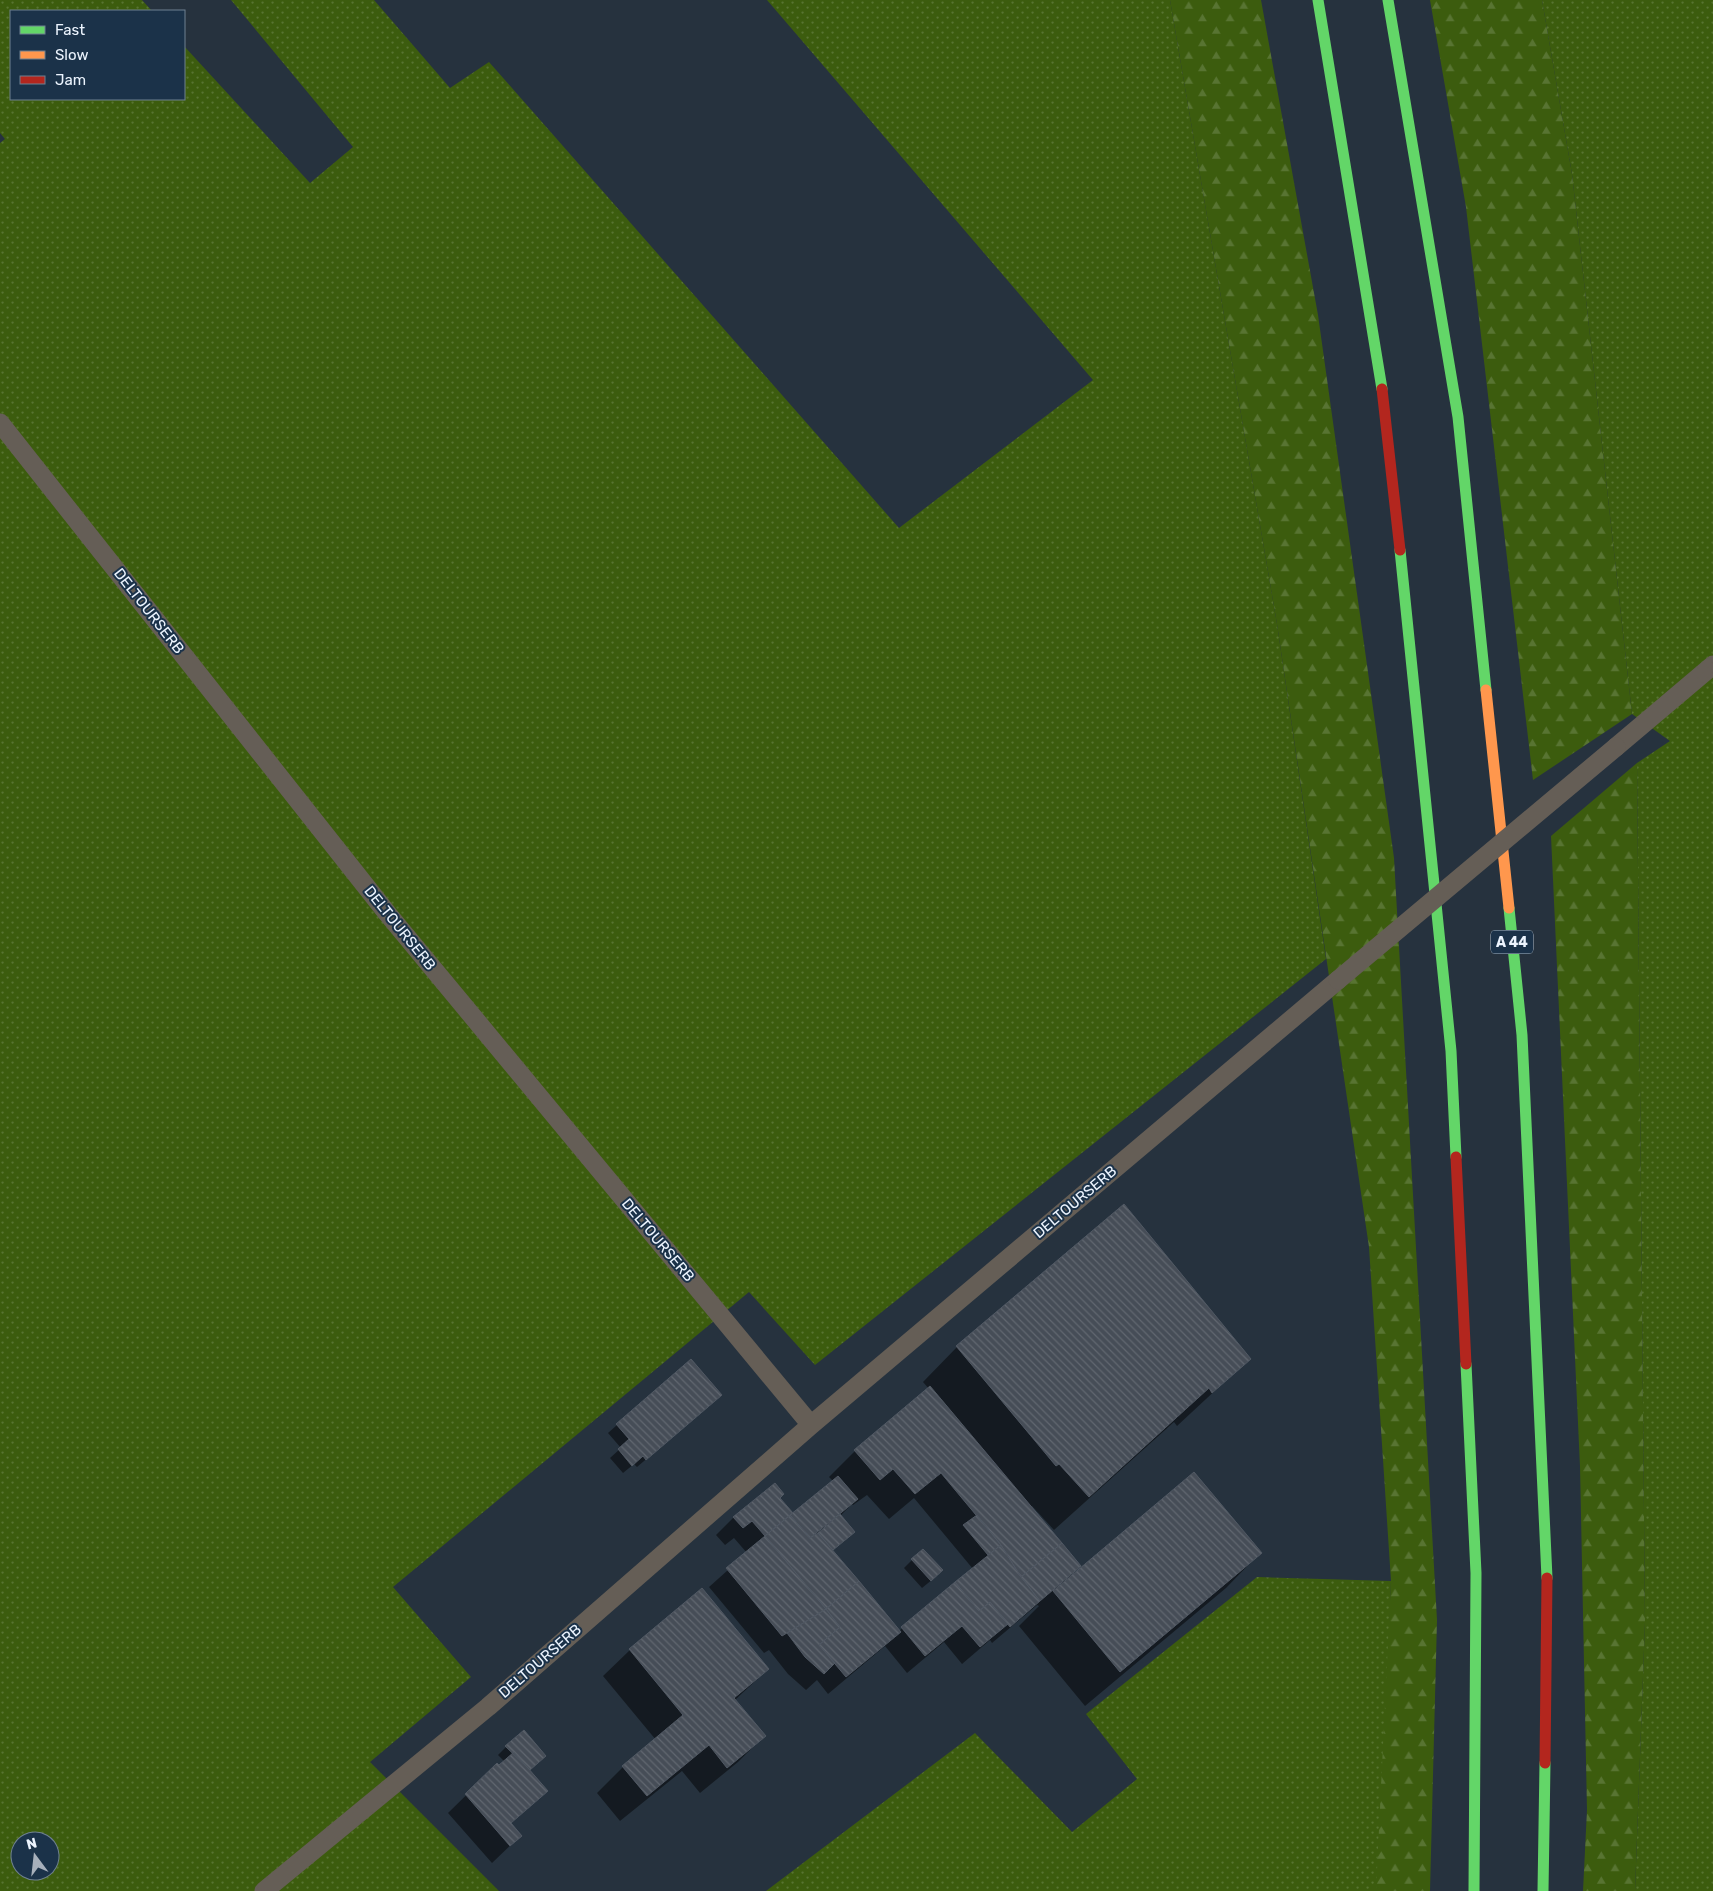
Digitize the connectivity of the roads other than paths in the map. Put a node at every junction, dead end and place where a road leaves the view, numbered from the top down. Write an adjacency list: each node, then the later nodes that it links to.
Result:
1 (1318, 0): 7 (highway)
2 (1388, 0): 8 (highway, A 44)
3 (0, 423): 5 (lane, DELTOURSERB)
4 (1713, 665): 5 (lane, DELTOURSERB, bridge)
5 (811, 1425): 6 (lane, DELTOURSERB)
6 (264, 1891)
7 (1474, 1891)
8 (1543, 1891)

